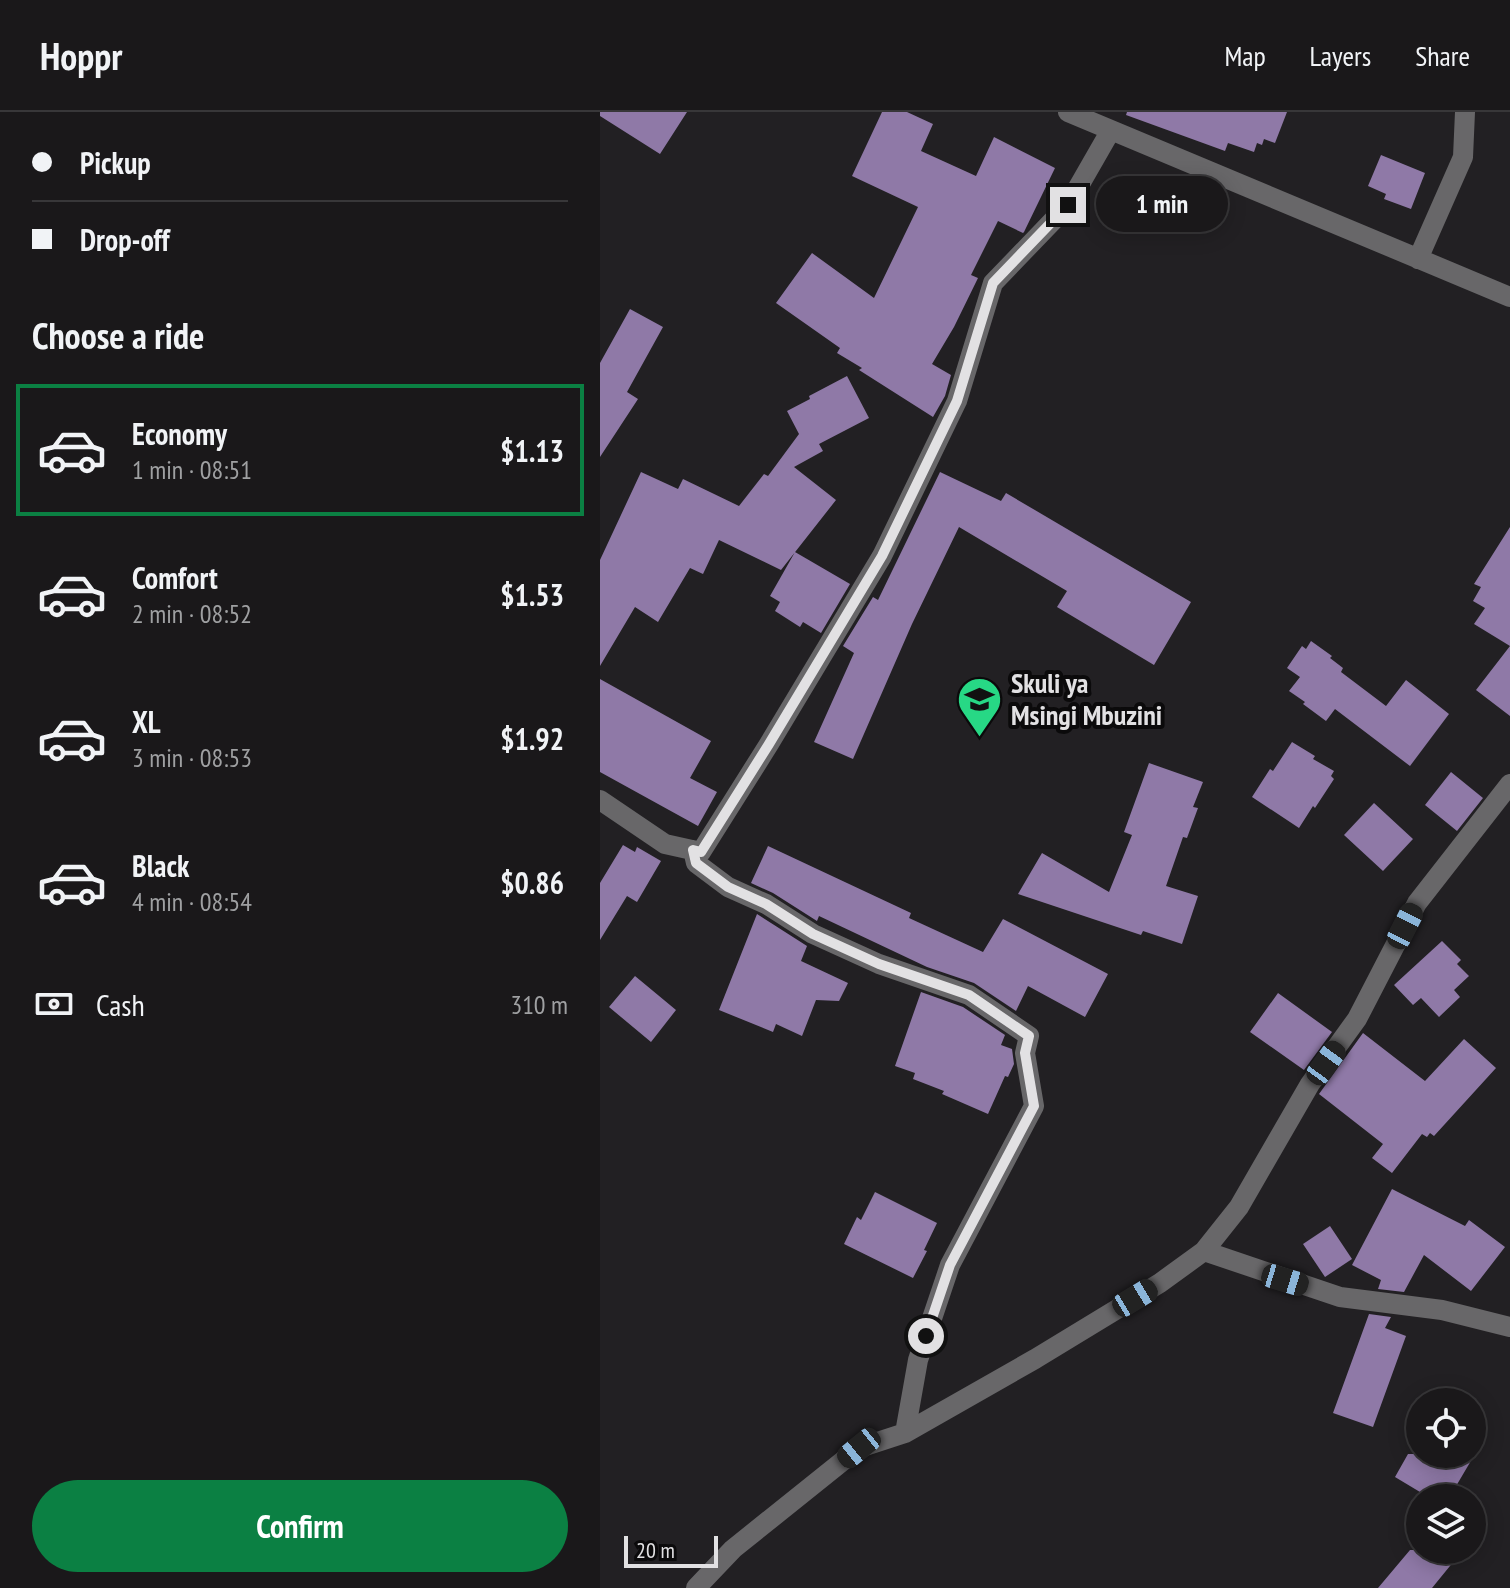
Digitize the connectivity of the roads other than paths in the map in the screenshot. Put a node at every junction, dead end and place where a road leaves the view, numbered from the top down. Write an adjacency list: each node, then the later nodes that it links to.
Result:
1 (1068, 112): 3 (street)
2 (1465, 112): 4 (street)
3 (1111, 130): 4 (street); 8 (street)
4 (1418, 259): 5 (street)
5 (1510, 297)
6 (1510, 784): 9 (street)
7 (600, 800): 8 (street)
8 (693, 850): 11 (street)
9 (1204, 1251): 10 (street); 11 (street)
10 (1510, 1327)
11 (905, 1433): 12 (street)
12 (696, 1588)

